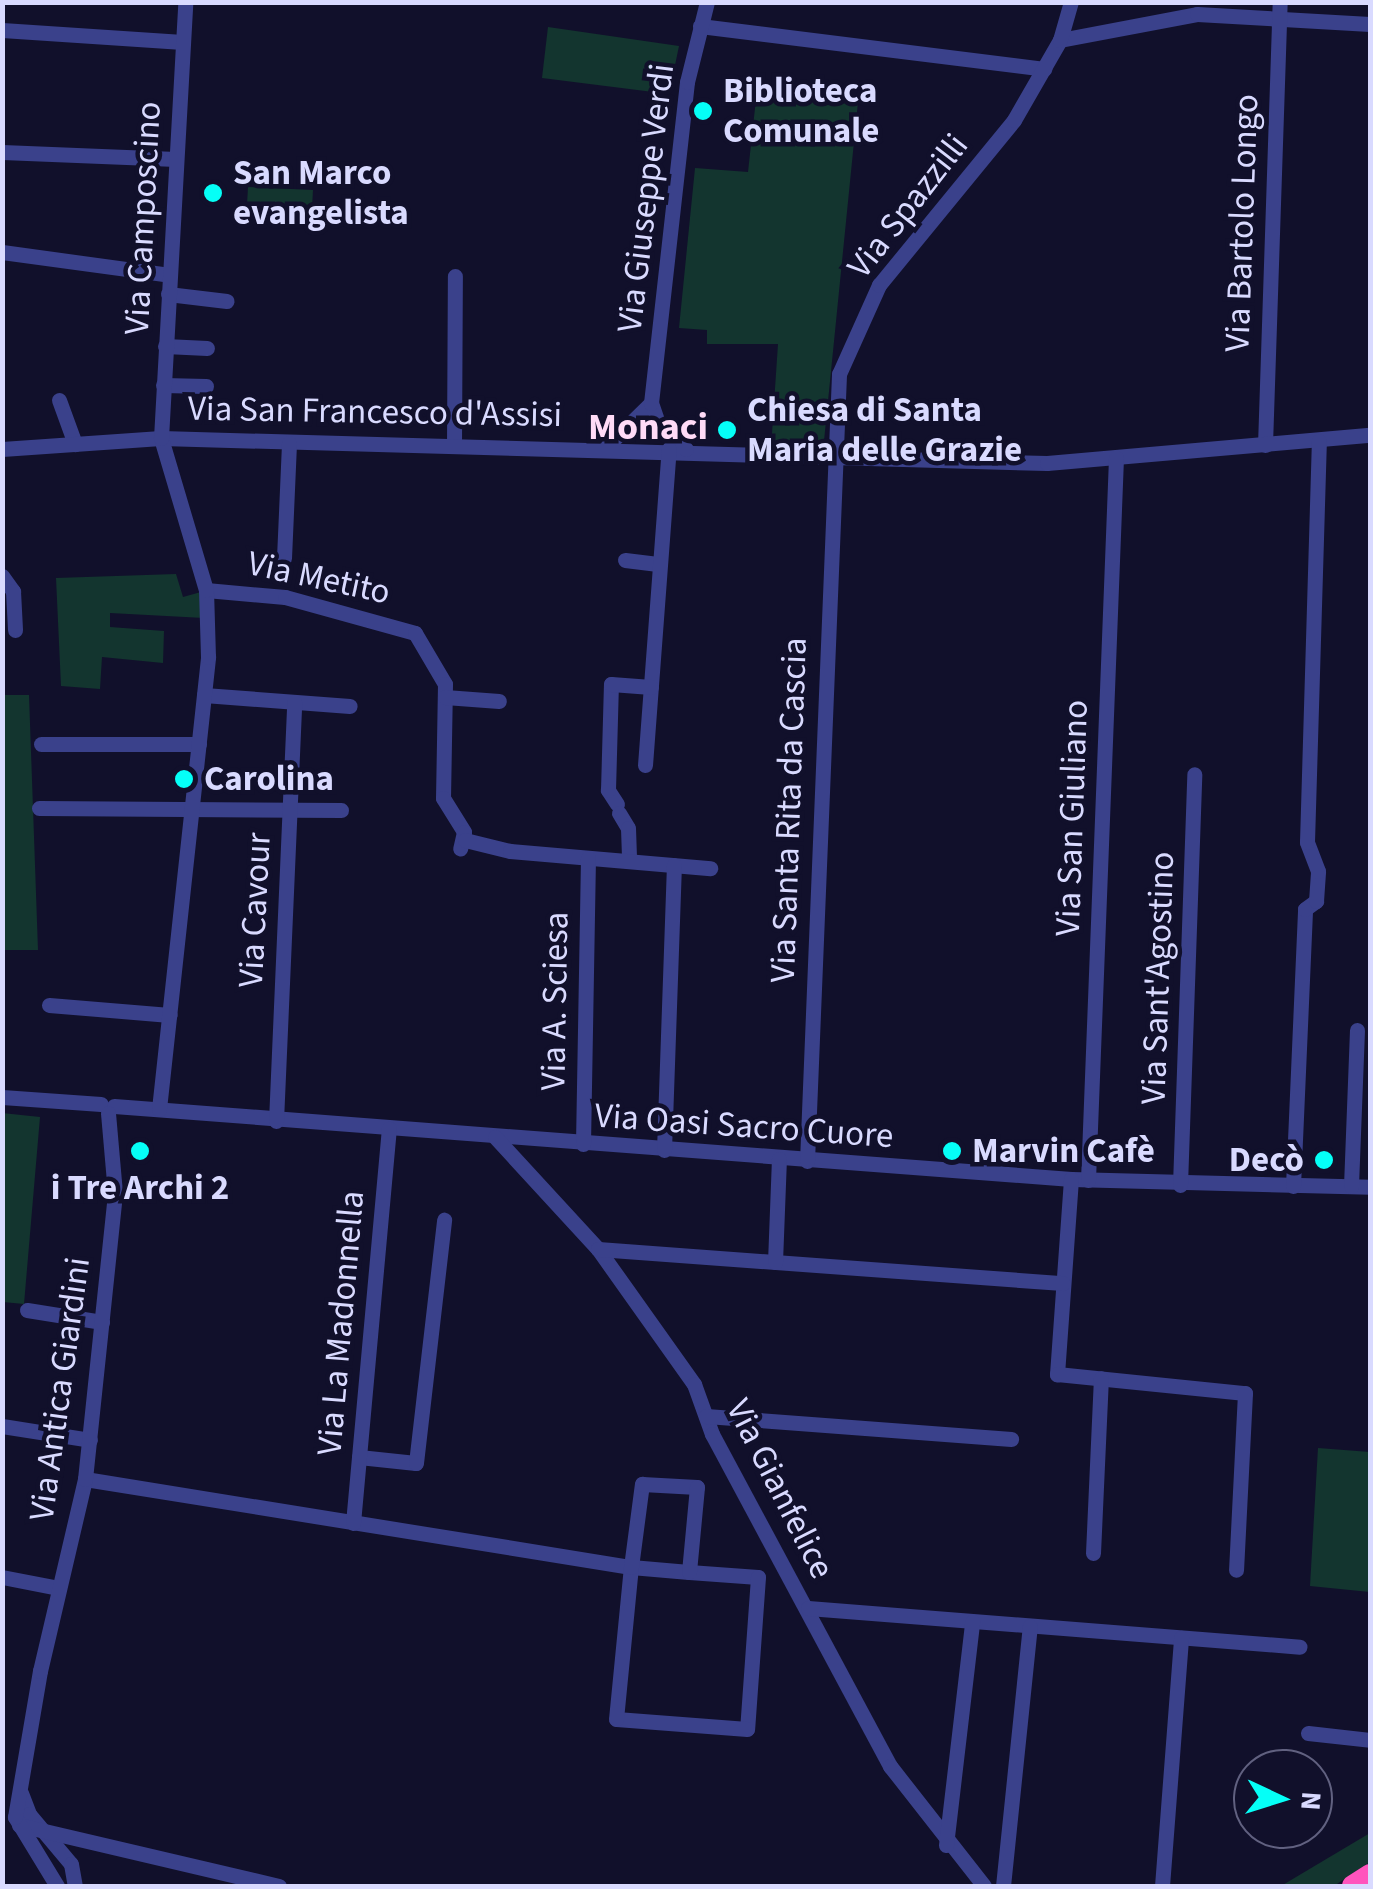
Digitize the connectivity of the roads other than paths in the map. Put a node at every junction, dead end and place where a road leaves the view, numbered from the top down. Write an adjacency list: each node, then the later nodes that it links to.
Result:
1 (185, 2): 10 (street, Via Camposcino)
2 (707, 2): 7 (street, Via Giuseppe Verdi)
3 (1072, 2): 9 (street, Via Spazzilli)
4 (1280, 2): 5 (street, Via Bartolo Longo)
5 (1279, 20): 6 (street); 9 (street); 30 (street, Via Bartolo Longo)
6 (1370, 24)
7 (700, 26): 11 (street); 24 (street, Via Giuseppe Verdi)
8 (2, 30): 10 (street)
9 (1060, 40): 11 (street, Via Spazzilli)
10 (183, 42): 13 (street, Via Camposcino)
11 (1044, 68): 38 (street, Via Spazzilli)
12 (2, 152): 13 (street)
13 (176, 159): 15 (street, Via Camposcino)
14 (2, 252): 15 (street)
15 (169, 275): 17 (street, Via Camposcino)
16 (454, 276): 31 (street)
17 (168, 294): 18 (street); 19 (street, Via Camposcino)
18 (227, 301)
19 (165, 346): 20 (street); 21 (street, Via Camposcino)
20 (207, 348)
21 (163, 385): 22 (street); 26 (street, Via Camposcino)
22 (206, 386)
23 (59, 400): 29 (street)
24 (650, 412): 32 (street); 33 (street, Via Giuseppe Verdi); 36 (street)
25 (1370, 435): 27 (street, Via San Francesco d'Assisi)
26 (161, 438): 28 (street, Via San Francesco d'Assisi); 29 (street, Via San Francesco d'Assisi); 43 (street, Via Metito)
27 (1319, 441): 30 (street, Via San Francesco d'Assisi); 79 (street)
28 (289, 443): 31 (street, Via San Francesco d'Assisi); 39 (street)
29 (75, 444): 35 (street, Via San Francesco d'Assisi)
30 (1265, 445): 37 (street, Via San Francesco d'Assisi)
31 (454, 446): 32 (street, Via San Francesco d'Assisi)
32 (603, 447): 33 (street, Via San Francesco d'Assisi)
33 (648, 447): 34 (street, Via San Francesco d'Assisi)
34 (669, 448): 36 (street, Via San Francesco d'Assisi); 41 (street)
35 (2, 449)
36 (688, 450): 38 (street, Via San Francesco d'Assisi)
37 (1116, 458): 38 (street, Via San Francesco d'Assisi); 77 (street, Via San Giuliano)
38 (832, 461): 75 (street, Via Santa Rita da Cascia)
39 (284, 558)
40 (625, 560): 41 (street)
41 (660, 564): 45 (street)
42 (2, 576): 44 (street)
43 (206, 590): 46 (street); 47 (street, Via Metito)
44 (16, 630)
45 (651, 687): 53 (street); 60 (street)
46 (204, 695): 49 (street); 52 (street)
47 (445, 696): 48 (street); 59 (street, Via Metito)
48 (499, 701)
49 (294, 702): 50 (street); 57 (street, Via Cavour)
50 (350, 706)
51 (41, 744): 52 (street)
52 (199, 744): 55 (street)
53 (645, 765)
54 (1194, 774): 78 (street, Via Sant'Agostino)
55 (192, 807): 56 (street); 57 (street); 64 (street)
56 (39, 808)
57 (290, 808): 58 (street); 69 (street, Via Cavour)
58 (341, 810)
59 (588, 858): 60 (street, Via Metito); 72 (street, Via A. Sciesa)
60 (628, 862): 61 (street, Via Metito)
61 (674, 866): 62 (street, Via Metito); 73 (street)
62 (710, 868)
63 (50, 1005): 64 (street)
64 (170, 1015): 68 (street)
65 (1357, 1030): 80 (street)
66 (2, 1097): 67 (street, Via Oasi Sacro Cuore)
67 (108, 1108): 68 (street, Via Oasi Sacro Cuore); 87 (street, Via Antica Giardini)
68 (159, 1109): 69 (street, Via Oasi Sacro Cuore)
69 (276, 1121): 70 (street, Via Oasi Sacro Cuore)
70 (389, 1129): 71 (street, Via Oasi Sacro Cuore); 93 (street, Via La Madonnella)
71 (495, 1137): 72 (street, Via Oasi Sacro Cuore); 83 (street, Via Gianfelice)
72 (583, 1144): 73 (street, Via Oasi Sacro Cuore)
73 (664, 1150): 74 (street, Via Oasi Sacro Cuore)
74 (779, 1159): 75 (street, Via Oasi Sacro Cuore); 84 (street)
75 (807, 1161): 76 (street, Via Oasi Sacro Cuore)
76 (1071, 1179): 77 (street, Via Oasi Sacro Cuore); 85 (street)
77 (1088, 1180): 78 (street, Via Oasi Sacro Cuore)
78 (1180, 1185): 79 (street, Via Oasi Sacro Cuore)
79 (1293, 1186): 80 (street, Via Oasi Sacro Cuore)
80 (1351, 1186): 81 (street, Via Oasi Sacro Cuore)
81 (1370, 1186)
82 (444, 1220): 93 (street)
83 (598, 1248): 84 (street); 89 (street, Via Gianfelice)
84 (775, 1262): 85 (street)
85 (1063, 1283): 88 (street)
86 (27, 1310): 87 (street)
87 (102, 1322): 92 (street, Via Antica Giardini)
88 (1101, 1378): 96 (street); 98 (street)
89 (706, 1416): 91 (street); 102 (street, Via Gianfelice)
90 (2, 1426): 92 (street)
91 (1011, 1439)
92 (90, 1440): 94 (street, Via Antica Giardini)
93 (359, 1457): 95 (street, Via La Madonnella)
94 (85, 1480): 95 (street); 101 (street, Via Antica Giardini)
95 (353, 1522): 97 (street)
96 (1093, 1553)
97 (631, 1567): 99 (street); 99 (street); 99 (street)
98 (1236, 1570)
99 (689, 1572)
100 (2, 1577): 101 (street)
101 (58, 1588): 109 (street, Via Antica Giardini)
102 (808, 1608): 103 (street); 113 (street, Via Gianfelice)
103 (972, 1622): 104 (street); 113 (street)
104 (1030, 1626): 105 (street); 120 (street)
105 (1180, 1638): 106 (street); 121 (street)
106 (1299, 1647)
107 (1308, 1732): 108 (street)
108 (1370, 1740)
109 (20, 1789): 110 (street, Via Antica Giardini); 111 (street)
110 (12, 1819): 111 (street); 114 (street)
111 (44, 1832): 112 (street); 114 (street); 116 (street)
112 (98, 1842): 116 (street); 118 (street)
113 (946, 1845): 119 (street, Via Gianfelice)
114 (33, 1849): 117 (street)
115 (1370, 1875): 122 (highway)
116 (74, 1880): 117 (street)
117 (54, 1883)
118 (280, 1886)
119 (984, 1886)
120 (1003, 1886)
121 (1162, 1886)
122 (1354, 1886)

